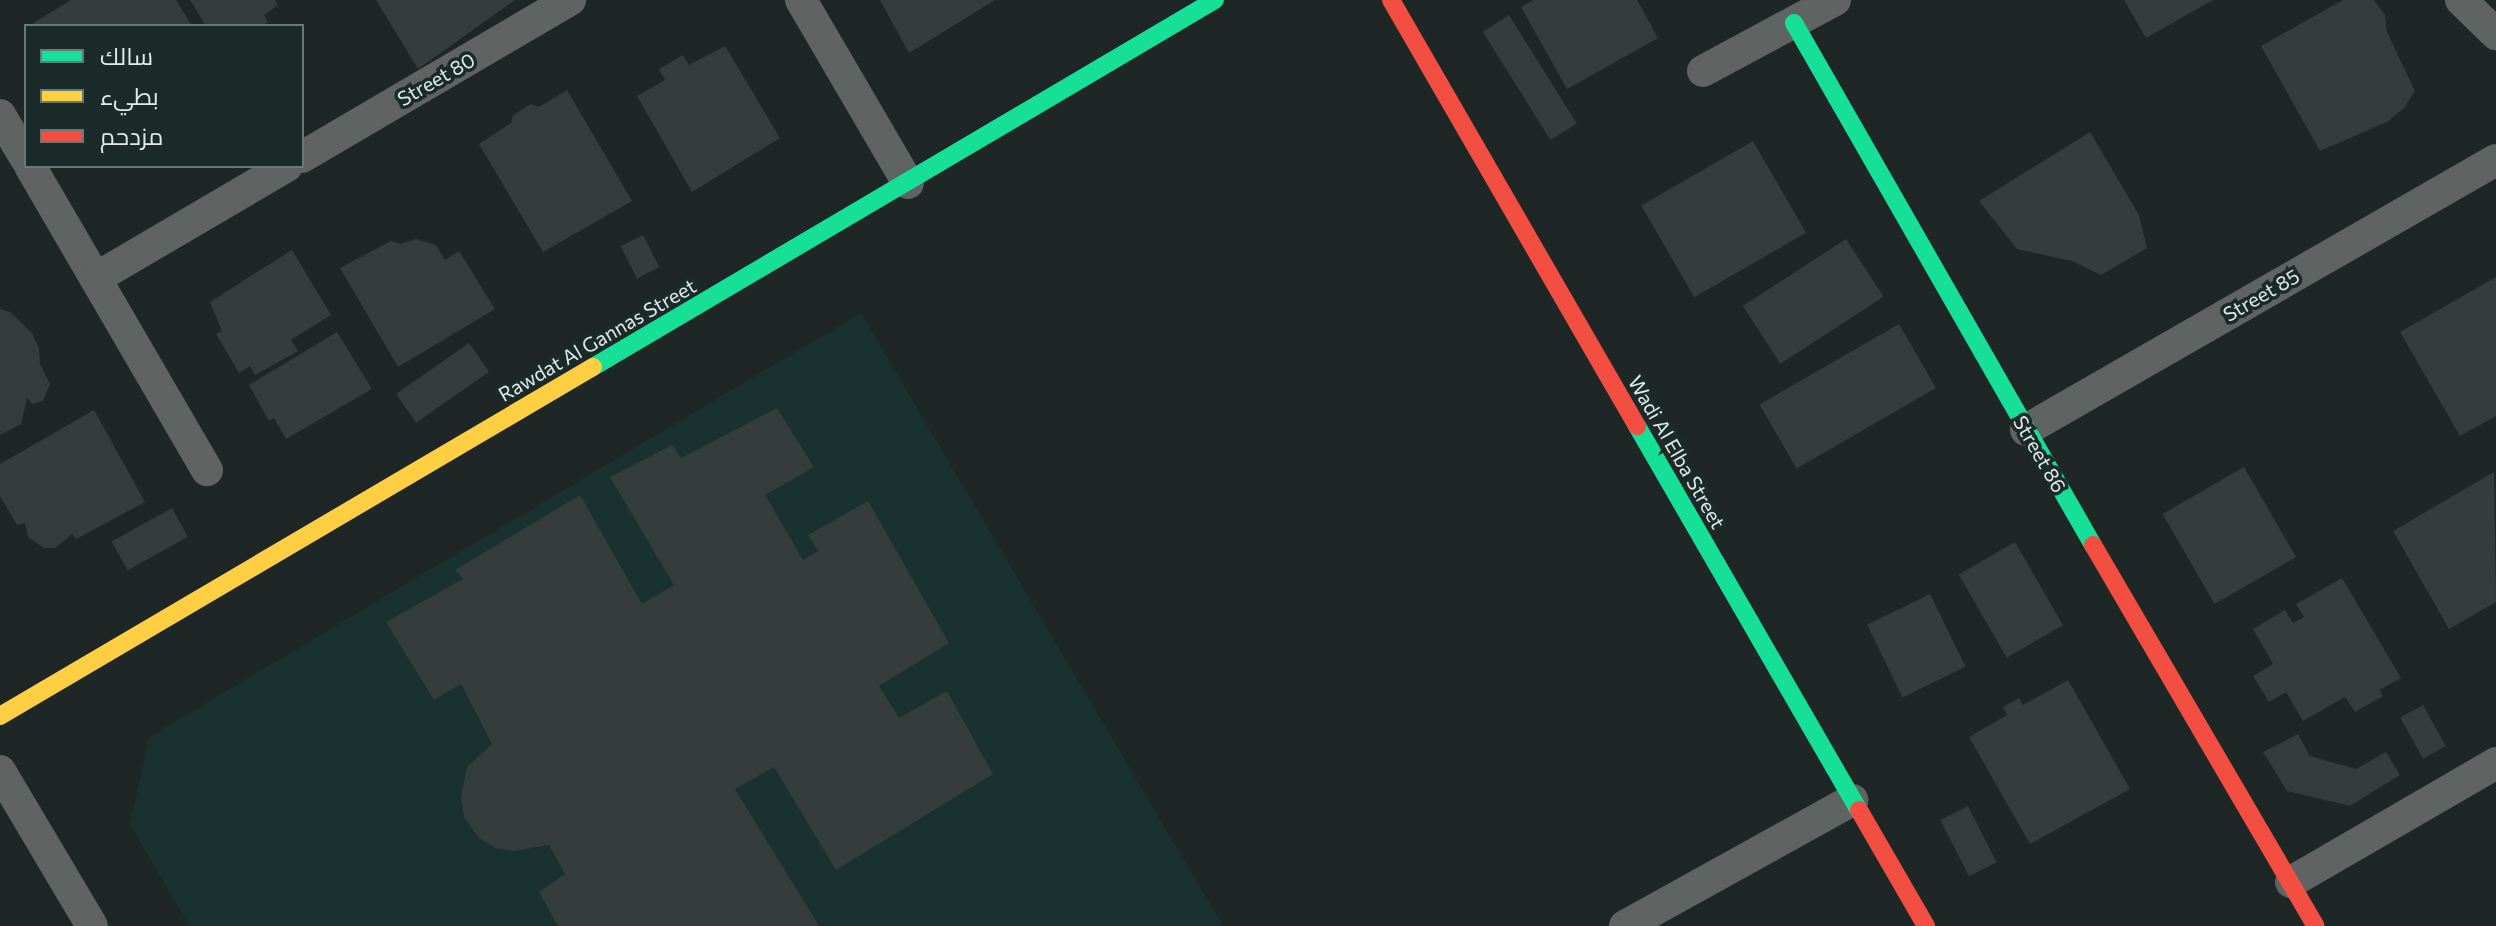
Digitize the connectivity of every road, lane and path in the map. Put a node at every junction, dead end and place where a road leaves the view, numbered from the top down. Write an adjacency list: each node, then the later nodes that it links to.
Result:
1 (570, 0): 12 (street, Street 80)
2 (801, 0): 16 (street)
3 (1215, 0): 16 (street, Rawdat Al Gannas Street)
4 (1391, 0): 23 (street, Wadi Al Elba Street)
5 (1835, 0): 7 (street)
6 (2461, 0): 8 (street)
7 (1794, 23): 9 (street); 18 (street, Street 86)
8 (2496, 34)
9 (1703, 71)
10 (0, 115): 11 (street)
11 (24, 156)
12 (304, 156)
13 (2496, 160): 18 (street, Street 85)
14 (31, 168): 17 (street)
15 (284, 168): 17 (street)
16 (908, 183): 20 (street, Rawdat Al Gannas Street)
17 (96, 278): 19 (street)
18 (2026, 430): 24 (street, Street 86)
19 (207, 470)
20 (0, 716)
21 (2496, 763): 24 (street)
22 (0, 771): 25 (street)
23 (1852, 800): 26 (street); 27 (street, Wadi Al Elba Street)
24 (2291, 882): 28 (street, Street 86)
25 (92, 926)
26 (1625, 926)
27 (1926, 926)
28 (2316, 926)

